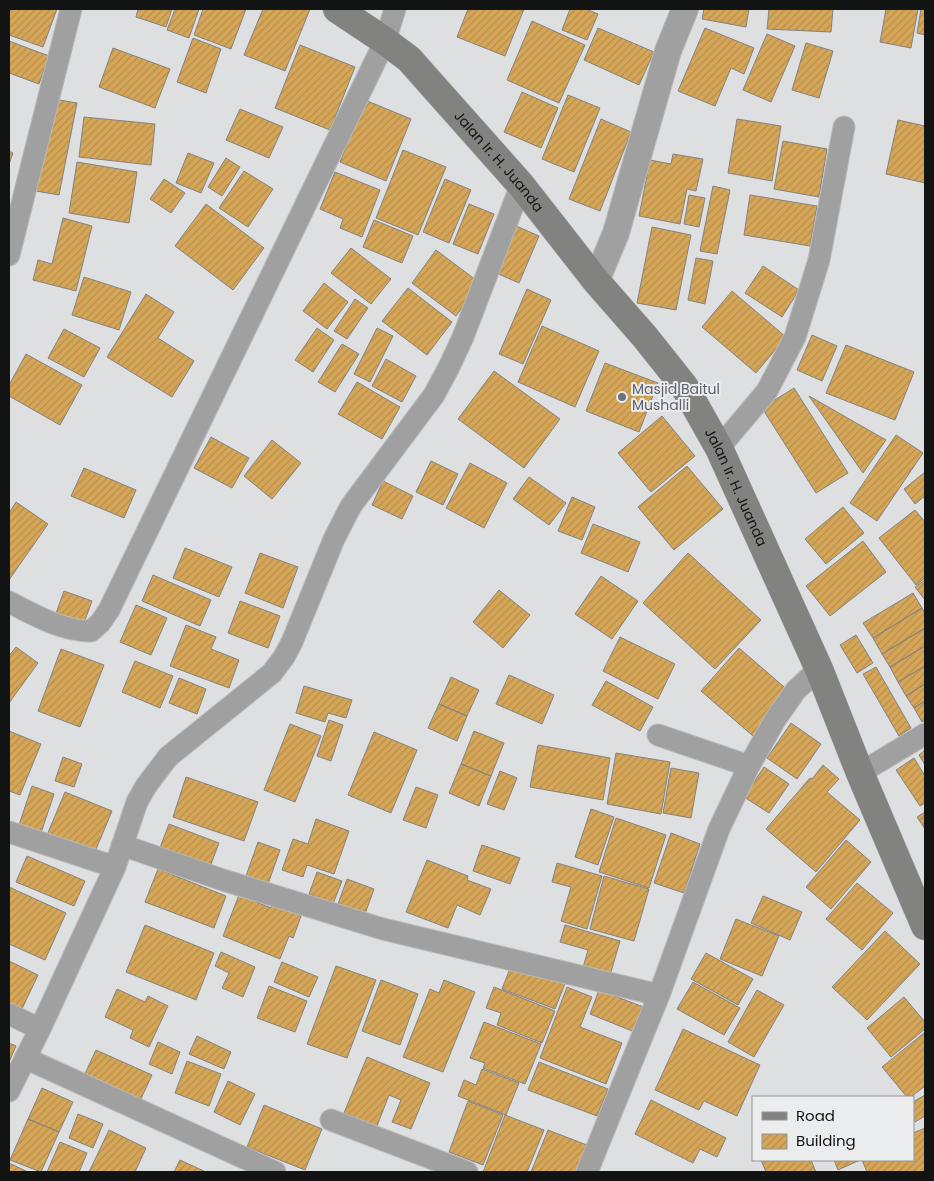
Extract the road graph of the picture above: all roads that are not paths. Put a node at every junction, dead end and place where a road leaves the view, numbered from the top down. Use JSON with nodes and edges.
{"nodes":[{"id":1,"x":71,"y":9,"type":"edge"},
{"id":2,"x":337,"y":9,"type":"edge"},
{"id":3,"x":395,"y":9,"type":"edge"},
{"id":4,"x":685,"y":9,"type":"edge"},
{"id":5,"x":385,"y":41,"type":"junction"},
{"id":6,"x":844,"y":127,"type":"dead end"},
{"id":7,"x":521,"y":185,"type":"junction"},
{"id":8,"x":9,"y":255,"type":"edge"},
{"id":9,"x":596,"y":282,"type":"junction"},
{"id":10,"x":719,"y":448,"type":"junction"},
{"id":11,"x":9,"y":602,"type":"edge"},
{"id":12,"x":819,"y":669,"type":"junction"},
{"id":13,"x":925,"y":734,"type":"edge"},
{"id":14,"x":658,"y":735,"type":"dead end"},
{"id":15,"x":749,"y":766,"type":"junction"},
{"id":16,"x":860,"y":773,"type":"junction"},
{"id":17,"x":9,"y":832,"type":"edge"},
{"id":18,"x":122,"y":845,"type":"junction"},
{"id":19,"x":115,"y":867,"type":"junction"},
{"id":20,"x":925,"y":926,"type":"edge"},
{"id":21,"x":659,"y":996,"type":"junction"},
{"id":22,"x":9,"y":1014,"type":"edge"},
{"id":23,"x":40,"y":1029,"type":"junction"},
{"id":24,"x":26,"y":1058,"type":"junction"},
{"id":25,"x":9,"y":1091,"type":"edge"},
{"id":26,"x":331,"y":1120,"type":"dead end"},
{"id":27,"x":275,"y":1172,"type":"edge"},
{"id":28,"x":467,"y":1172,"type":"edge"},
{"id":29,"x":587,"y":1172,"type":"edge"}],
"edges":[{"from":1,"to":8,"type":"street"},
{"from":2,"to":5,"type":"main road","name":"Jalan Ir. H. Juanda"},
{"from":3,"to":5,"type":"street"},
{"from":4,"to":9,"type":"street"},
{"from":5,"to":7,"type":"main road","name":"Jalan Ir. H. Juanda"},
{"from":5,"to":11,"type":"street"},
{"from":6,"to":10,"type":"street"},
{"from":7,"to":9,"type":"main road","name":"Jalan Ir. H. Juanda"},
{"from":7,"to":18,"type":"street"},
{"from":9,"to":10,"type":"main road","name":"Jalan Ir. H. Juanda"},
{"from":10,"to":12,"type":"main road","name":"Jalan Ir. H. Juanda"},
{"from":12,"to":15,"type":"street"},
{"from":12,"to":16,"type":"main road","name":"Jalan Ir. H. Juanda"},
{"from":13,"to":16,"type":"street"},
{"from":14,"to":15,"type":"street"},
{"from":15,"to":21,"type":"street"},
{"from":16,"to":20,"type":"main road","name":"Jalan Ir. H. Juanda"},
{"from":17,"to":19,"type":"street"},
{"from":18,"to":19,"type":"street"},
{"from":18,"to":21,"type":"street"},
{"from":19,"to":23,"type":"street"},
{"from":21,"to":29,"type":"street"},
{"from":22,"to":23,"type":"street"},
{"from":23,"to":24,"type":"street"},
{"from":24,"to":25,"type":"street"},
{"from":24,"to":27,"type":"street"},
{"from":26,"to":28,"type":"street"}]}
